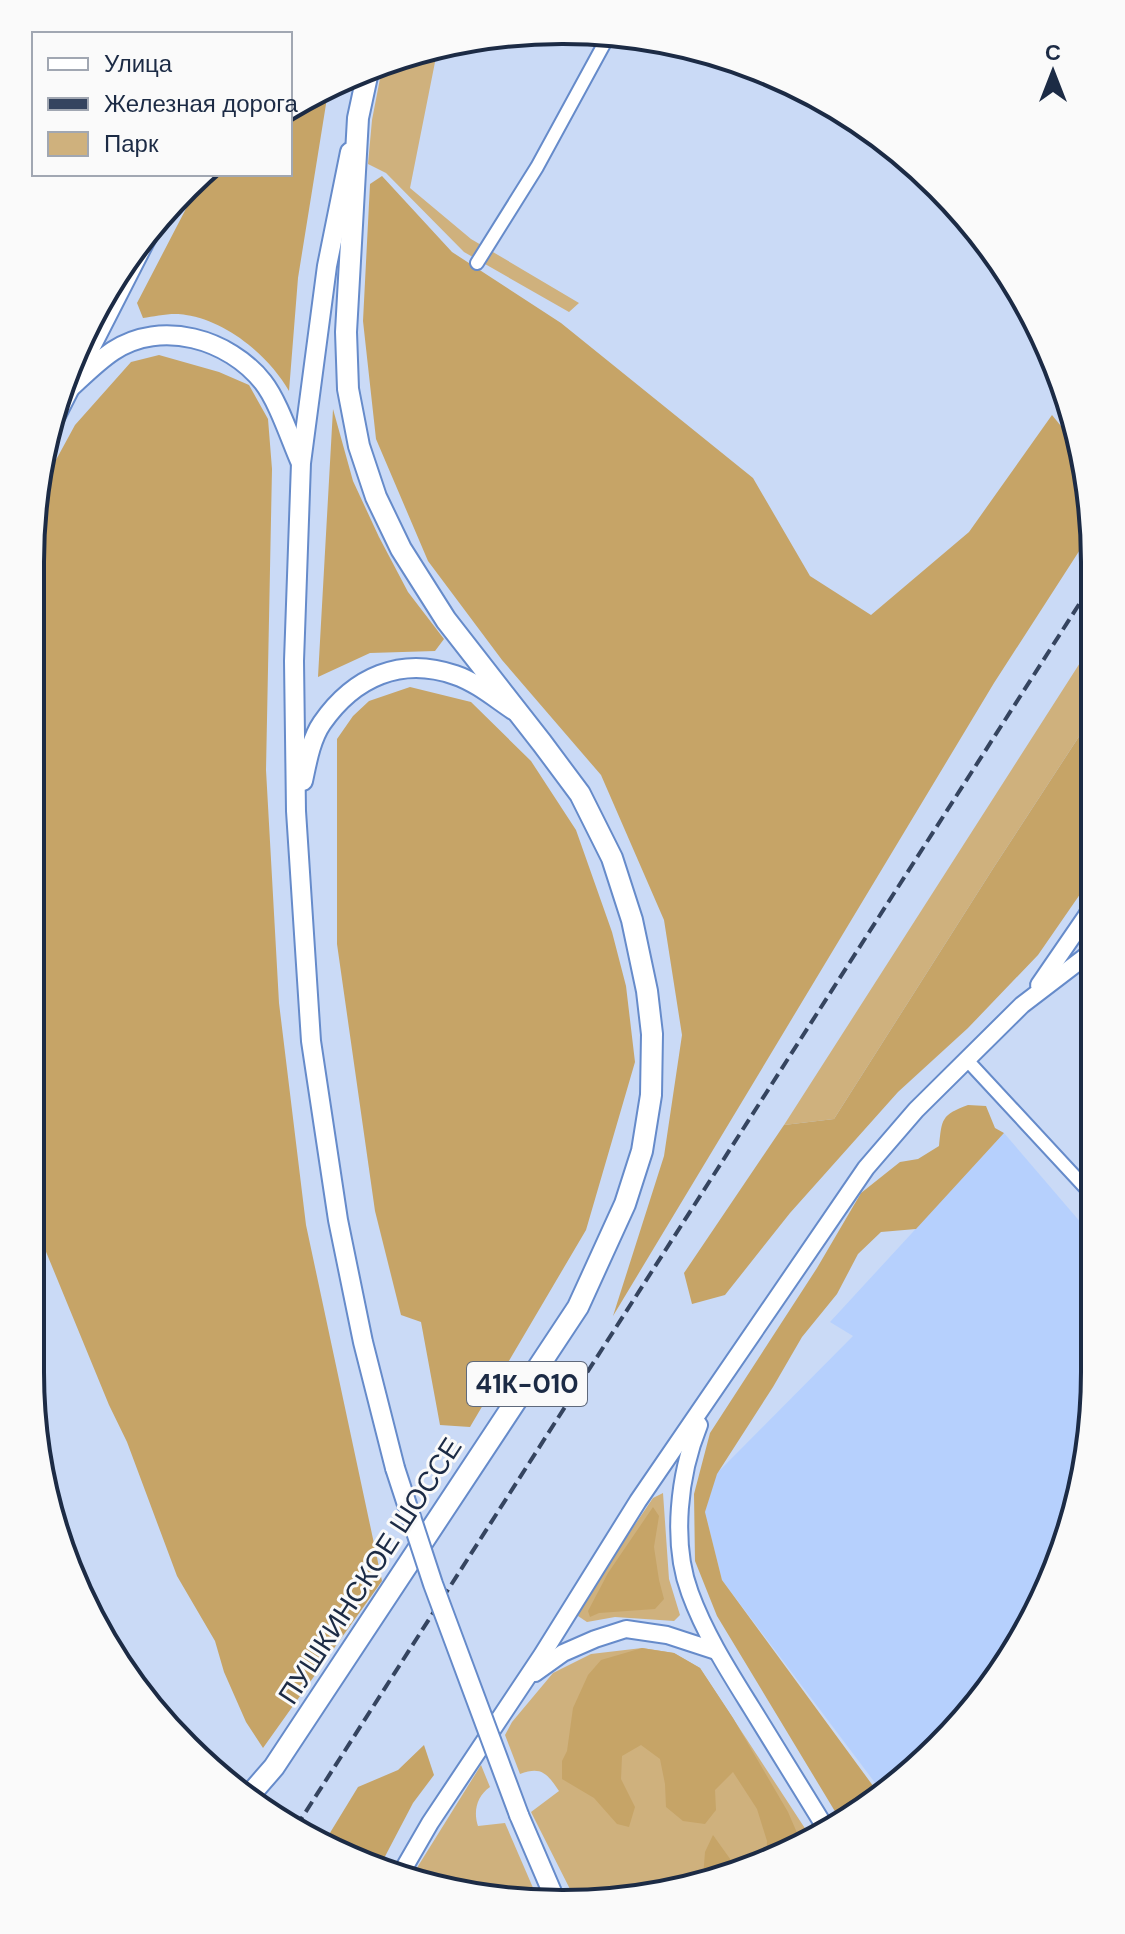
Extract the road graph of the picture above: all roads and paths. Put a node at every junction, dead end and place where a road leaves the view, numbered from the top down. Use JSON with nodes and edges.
{"nodes":[{"id":1,"x":603,"y":46,"type":"edge"},
{"id":2,"x":366,"y":82,"type":"edge"},
{"id":3,"x":358,"y":118,"type":"junction"},
{"id":4,"x":477,"y":263,"type":"dead end"},
{"id":5,"x":77,"y":381,"type":"edge"},
{"id":6,"x":301,"y":463,"type":"junction"},
{"id":7,"x":517,"y":713,"type":"junction"},
{"id":8,"x":296,"y":811,"type":"junction"},
{"id":9,"x":1081,"y":924,"type":"edge"},
{"id":10,"x":1081,"y":959,"type":"edge"},
{"id":11,"x":1031,"y":996,"type":"junction"},
{"id":12,"x":967,"y":1060,"type":"junction"},
{"id":13,"x":1081,"y":1183,"type":"edge"},
{"id":14,"x":712,"y":1394,"type":"junction"},
{"id":15,"x":716,"y":1651,"type":"junction"},
{"id":16,"x":525,"y":1680,"type":"junction"},
{"id":17,"x":255,"y":1789,"type":"edge"},
{"id":18,"x":821,"y":1821,"type":"edge"},
{"id":19,"x":406,"y":1865,"type":"edge"},
{"id":20,"x":551,"y":1890,"type":"edge"}],
"edges":[{"from":1,"to":4,"type":"street"},
{"from":2,"to":3,"type":"main road","name":"ПУШКИНСКОЕ ШОССЕ"},
{"from":3,"to":6,"type":"main road"},
{"from":3,"to":7,"type":"main road","name":"ПУШКИНСКОЕ ШОССЕ"},
{"from":5,"to":6,"type":"main road"},
{"from":6,"to":8,"type":"main road"},
{"from":7,"to":8,"type":"main road"},
{"from":7,"to":17,"type":"main road","name":"ПУШКИНСКОЕ ШОССЕ","number":"41К-010"},
{"from":8,"to":20,"type":"main road","bridge":true},
{"from":9,"to":11,"type":"street"},
{"from":10,"to":11,"type":"street"},
{"from":11,"to":12,"type":"street"},
{"from":12,"to":13,"type":"street"},
{"from":12,"to":14,"type":"street"},
{"from":14,"to":15,"type":"street"},
{"from":14,"to":16,"type":"street"},
{"from":15,"to":16,"type":"street"},
{"from":15,"to":18,"type":"street"},
{"from":16,"to":19,"type":"street"}]}
